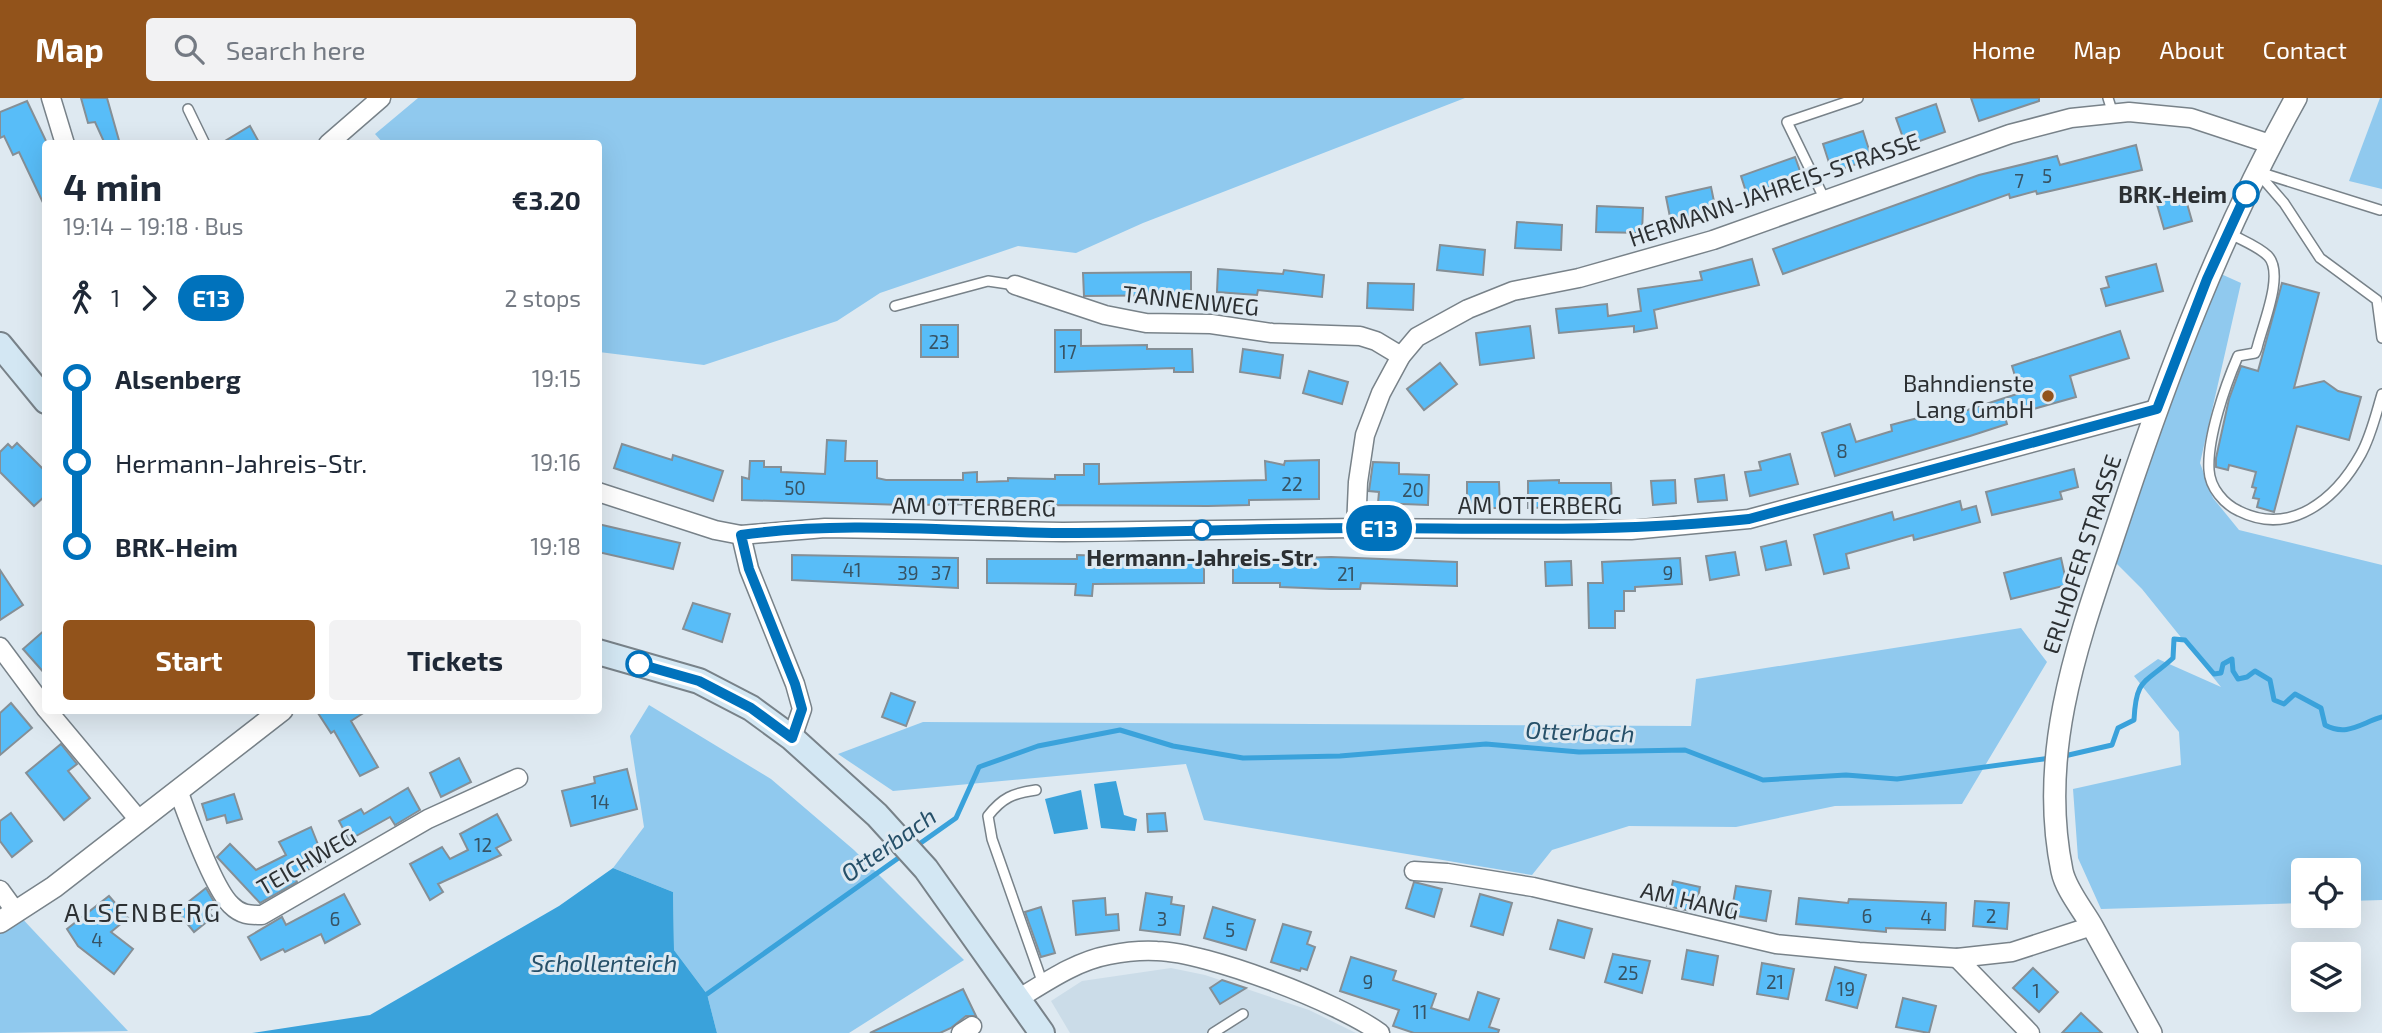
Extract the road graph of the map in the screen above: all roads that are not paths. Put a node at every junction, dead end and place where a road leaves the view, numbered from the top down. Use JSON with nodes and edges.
{"nodes":[{"id":1,"x":51,"y":98,"type":"edge"},
{"id":2,"x":381,"y":98,"type":"edge"},
{"id":3,"x":1858,"y":98,"type":"edge"},
{"id":4,"x":2296,"y":98,"type":"edge"},
{"id":5,"x":2111,"y":106,"type":"edge"},
{"id":6,"x":188,"y":109,"type":"dead end"},
{"id":7,"x":64,"y":140,"type":"edge"},
{"id":8,"x":203,"y":140,"type":"edge"},
{"id":9,"x":333,"y":140,"type":"edge"},
{"id":10,"x":2270,"y":144,"type":"junction"},
{"id":11,"x":2257,"y":172,"type":"junction"},
{"id":12,"x":1825,"y":200,"type":"junction"},
{"id":13,"x":2380,"y":210,"type":"dead end"},
{"id":14,"x":2228,"y":233,"type":"junction"},
{"id":15,"x":1015,"y":285,"type":"joint"},
{"id":16,"x":895,"y":306,"type":"dead end"},
{"id":17,"x":2382,"y":338,"type":"edge"},
{"id":18,"x":0,"y":345,"type":"edge"},
{"id":19,"x":1401,"y":356,"type":"junction"},
{"id":20,"x":2382,"y":394,"type":"edge"},
{"id":21,"x":42,"y":396,"type":"edge"},
{"id":22,"x":2157,"y":409,"type":"junction"},
{"id":23,"x":602,"y":493,"type":"edge"},
{"id":24,"x":1356,"y":528,"type":"junction"},
{"id":25,"x":741,"y":535,"type":"junction"},
{"id":26,"x":0,"y":647,"type":"edge"},
{"id":27,"x":602,"y":653,"type":"edge"},
{"id":28,"x":42,"y":705,"type":"edge"},
{"id":29,"x":49,"y":714,"type":"edge"},
{"id":30,"x":277,"y":714,"type":"edge"},
{"id":31,"x":792,"y":738,"type":"junction"},
{"id":32,"x":518,"y":778,"type":"dead end"},
{"id":33,"x":178,"y":790,"type":"junction"},
{"id":34,"x":1036,"y":790,"type":"dead end"},
{"id":35,"x":139,"y":820,"type":"junction"},
{"id":36,"x":1413,"y":871,"type":"dead end"},
{"id":37,"x":0,"y":890,"type":"edge"},
{"id":38,"x":8,"y":917,"type":"edge"},
{"id":39,"x":2092,"y":926,"type":"junction"},
{"id":40,"x":1957,"y":958,"type":"junction"},
{"id":41,"x":1043,"y":984,"type":"junction"},
{"id":42,"x":1018,"y":999,"type":"junction"},
{"id":43,"x":1243,"y":1014,"type":"dead end"},
{"id":44,"x":1042,"y":1033,"type":"edge"},
{"id":45,"x":1213,"y":1033,"type":"edge"},
{"id":46,"x":1380,"y":1033,"type":"edge"},
{"id":47,"x":2030,"y":1033,"type":"edge"},
{"id":48,"x":2151,"y":1033,"type":"edge"}],
"edges":[{"from":1,"to":7,"type":"street"},
{"from":2,"to":9,"type":"street"},
{"from":3,"to":12,"type":"lane"},
{"from":4,"to":10,"type":"street","name":"ERLHOFER STRASSE"},
{"from":5,"to":10,"type":"street","name":"HERMANN-JAHREIS-STRASSE"},
{"from":5,"to":12,"type":"street","name":"HERMANN-JAHREIS-STRASSE"},
{"from":6,"to":8,"type":"lane"},
{"from":10,"to":11,"type":"street","name":"ERLHOFER STRASSE"},
{"from":11,"to":13,"type":"lane"},
{"from":11,"to":14,"type":"street","name":"ERLHOFER STRASSE"},
{"from":11,"to":17,"type":"lane"},
{"from":12,"to":19,"type":"street","name":"HERMANN-JAHREIS-STRASSE"},
{"from":14,"to":20,"type":"lane"},
{"from":14,"to":22,"type":"street","name":"ERLHOFER STRASSE"},
{"from":15,"to":16,"type":"lane","name":"TANNENWEG"},
{"from":15,"to":19,"type":"street","name":"TANNENWEG"},
{"from":18,"to":21,"type":"main road"},
{"from":19,"to":24,"type":"street","name":"HERMANN-JAHREIS-STRASSE"},
{"from":22,"to":24,"type":"street","name":"AM OTTERBERG"},
{"from":22,"to":39,"type":"street","name":"ERLHOFER STRASSE"},
{"from":23,"to":25,"type":"street","name":"AM OTTERBERG"},
{"from":24,"to":25,"type":"street","name":"AM OTTERBERG"},
{"from":25,"to":31,"type":"street"},
{"from":26,"to":28,"type":"street"},
{"from":27,"to":31,"type":"main road"},
{"from":29,"to":35,"type":"street"},
{"from":30,"to":33,"type":"street"},
{"from":31,"to":42,"type":"main road"},
{"from":32,"to":33,"type":"street","name":"TEICHWEG"},
{"from":33,"to":35,"type":"street"},
{"from":34,"to":41,"type":"lane"},
{"from":35,"to":38,"type":"street"},
{"from":36,"to":40,"type":"street","name":"AM HANG"},
{"from":37,"to":38,"type":"street"},
{"from":39,"to":40,"type":"street","name":"AM HANG"},
{"from":39,"to":48,"type":"street","name":"ERLHOFER STRASSE"},
{"from":40,"to":47,"type":"street"},
{"from":41,"to":42,"type":"street"},
{"from":41,"to":46,"type":"street"},
{"from":42,"to":44,"type":"main road"},
{"from":43,"to":45,"type":"lane"}]}
